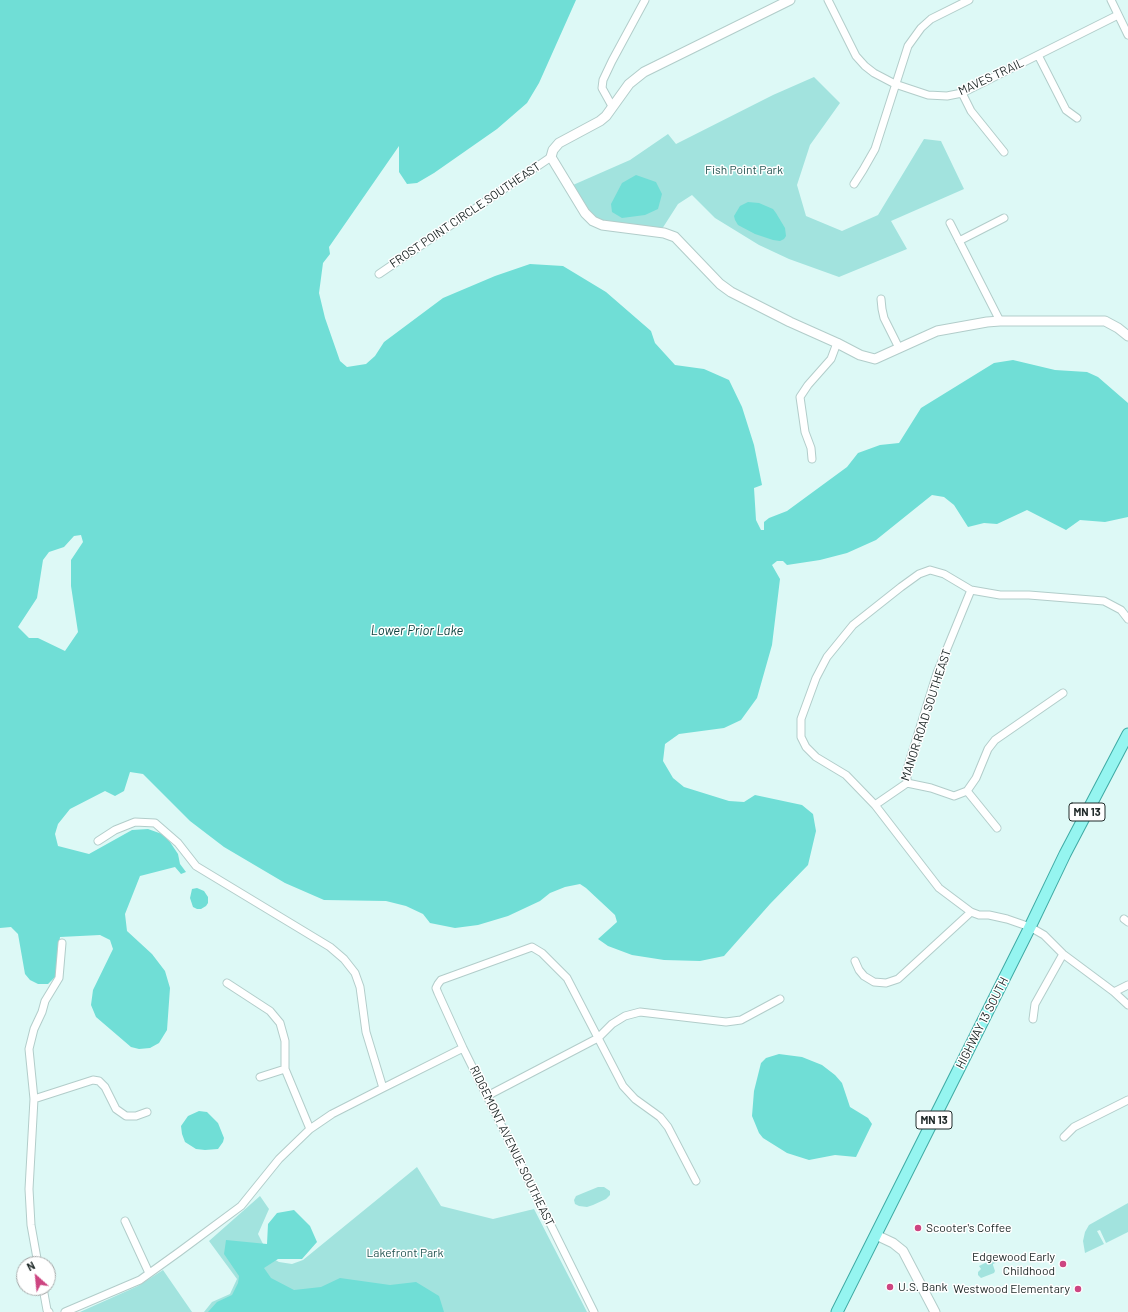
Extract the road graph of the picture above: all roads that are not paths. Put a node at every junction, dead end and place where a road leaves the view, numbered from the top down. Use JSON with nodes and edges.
{"nodes":[{"id":1,"x":645,"y":0,"type":"edge"},
{"id":2,"x":790,"y":0,"type":"edge"},
{"id":3,"x":828,"y":0,"type":"edge"},
{"id":4,"x":969,"y":0,"type":"edge"},
{"id":5,"x":1110,"y":0,"type":"edge"},
{"id":6,"x":1118,"y":15,"type":"junction"},
{"id":7,"x":1128,"y":35,"type":"edge"},
{"id":8,"x":1038,"y":55,"type":"junction"},
{"id":9,"x":895,"y":84,"type":"junction"},
{"id":10,"x":962,"y":93,"type":"junction"},
{"id":11,"x":612,"y":106,"type":"junction"},
{"id":12,"x":1077,"y":118,"type":"dead end"},
{"id":13,"x":1004,"y":152,"type":"dead end"},
{"id":14,"x":551,"y":157,"type":"junction"},
{"id":15,"x":854,"y":184,"type":"dead end"},
{"id":16,"x":1004,"y":218,"type":"dead end"},
{"id":17,"x":950,"y":223,"type":"dead end"},
{"id":18,"x":959,"y":241,"type":"junction"},
{"id":19,"x":379,"y":274,"type":"dead end"},
{"id":20,"x":881,"y":299,"type":"dead end"},
{"id":21,"x":1000,"y":321,"type":"junction"},
{"id":22,"x":1128,"y":336,"type":"edge"},
{"id":23,"x":837,"y":342,"type":"junction"},
{"id":24,"x":899,"y":348,"type":"junction"},
{"id":25,"x":812,"y":459,"type":"dead end"},
{"id":26,"x":971,"y":590,"type":"junction"},
{"id":27,"x":1128,"y":619,"type":"edge"},
{"id":28,"x":1063,"y":693,"type":"dead end"},
{"id":29,"x":1128,"y":734,"type":"edge"},
{"id":30,"x":907,"y":783,"type":"junction"},
{"id":31,"x":967,"y":791,"type":"junction"},
{"id":32,"x":875,"y":805,"type":"junction"},
{"id":33,"x":997,"y":828,"type":"dead end"},
{"id":34,"x":98,"y":841,"type":"dead end"},
{"id":35,"x":971,"y":912,"type":"junction"},
{"id":36,"x":1030,"y":927,"type":"junction"},
{"id":37,"x":62,"y":943,"type":"dead end"},
{"id":38,"x":1063,"y":954,"type":"junction"},
{"id":39,"x":855,"y":961,"type":"dead end"},
{"id":40,"x":227,"y":983,"type":"dead end"},
{"id":41,"x":1128,"y":985,"type":"edge"},
{"id":42,"x":1114,"y":992,"type":"junction"},
{"id":43,"x":780,"y":999,"type":"dead end"},
{"id":44,"x":1128,"y":1005,"type":"edge"},
{"id":45,"x":1033,"y":1019,"type":"dead end"},
{"id":46,"x":598,"y":1038,"type":"junction"},
{"id":47,"x":463,"y":1048,"type":"junction"},
{"id":48,"x":285,"y":1069,"type":"junction"},
{"id":49,"x":260,"y":1077,"type":"dead end"},
{"id":50,"x":383,"y":1088,"type":"junction"},
{"id":51,"x":487,"y":1096,"type":"junction"},
{"id":52,"x":34,"y":1099,"type":"junction"},
{"id":53,"x":1128,"y":1100,"type":"edge"},
{"id":54,"x":147,"y":1112,"type":"dead end"},
{"id":55,"x":310,"y":1129,"type":"junction"},
{"id":56,"x":1064,"y":1137,"type":"dead end"},
{"id":57,"x":696,"y":1181,"type":"dead end"},
{"id":58,"x":125,"y":1221,"type":"dead end"},
{"id":59,"x":876,"y":1235,"type":"junction"},
{"id":60,"x":37,"y":1256,"type":"edge"},
{"id":61,"x":150,"y":1273,"type":"junction"},
{"id":62,"x":44,"y":1296,"type":"edge"},
{"id":63,"x":49,"y":1312,"type":"edge"},
{"id":64,"x":65,"y":1312,"type":"edge"},
{"id":65,"x":594,"y":1312,"type":"edge"},
{"id":66,"x":837,"y":1312,"type":"edge"},
{"id":67,"x":935,"y":1312,"type":"edge"}],
"edges":[{"from":1,"to":11,"type":"street"},
{"from":2,"to":11,"type":"street"},
{"from":3,"to":9,"type":"street","name":"MAVES TRAIL"},
{"from":4,"to":9,"type":"street"},
{"from":5,"to":6,"type":"street"},
{"from":6,"to":7,"type":"street"},
{"from":6,"to":8,"type":"street","name":"MAVES TRAIL"},
{"from":8,"to":10,"type":"street","name":"MAVES TRAIL"},
{"from":8,"to":12,"type":"street"},
{"from":9,"to":10,"type":"street","name":"MAVES TRAIL"},
{"from":9,"to":15,"type":"street"},
{"from":10,"to":13,"type":"street"},
{"from":11,"to":14,"type":"street"},
{"from":14,"to":19,"type":"street","name":"FROST POINT CIRCLE SOUTHEAST"},
{"from":14,"to":23,"type":"street"},
{"from":16,"to":18,"type":"street"},
{"from":17,"to":18,"type":"street"},
{"from":18,"to":21,"type":"street"},
{"from":20,"to":24,"type":"street"},
{"from":21,"to":22,"type":"street"},
{"from":21,"to":24,"type":"street"},
{"from":23,"to":24,"type":"street"},
{"from":23,"to":25,"type":"street"},
{"from":26,"to":27,"type":"street"},
{"from":26,"to":30,"type":"street","name":"MANOR ROAD SOUTHEAST"},
{"from":26,"to":32,"type":"street"},
{"from":28,"to":31,"type":"street"},
{"from":29,"to":36,"type":"main road","name":"HIGHWAY 13 SOUTH","number":"MN 13"},
{"from":30,"to":31,"type":"street"},
{"from":30,"to":32,"type":"street","name":"MANOR ROAD SOUTHEAST"},
{"from":31,"to":33,"type":"street"},
{"from":32,"to":35,"type":"street"},
{"from":34,"to":50,"type":"street"},
{"from":35,"to":36,"type":"street"},
{"from":35,"to":39,"type":"street"},
{"from":36,"to":38,"type":"street"},
{"from":36,"to":59,"type":"main road","name":"HIGHWAY 13 SOUTH","number":"MN 13"},
{"from":37,"to":52,"type":"street"},
{"from":38,"to":42,"type":"street"},
{"from":38,"to":45,"type":"street"},
{"from":40,"to":48,"type":"street"},
{"from":41,"to":42,"type":"street"},
{"from":42,"to":44,"type":"street"},
{"from":43,"to":46,"type":"street"},
{"from":46,"to":47,"type":"street","name":"RIDGEMONT AVENUE SOUTHEAST"},
{"from":46,"to":51,"type":"street"},
{"from":46,"to":57,"type":"street"},
{"from":47,"to":50,"type":"street"},
{"from":47,"to":51,"type":"street","name":"RIDGEMONT AVENUE SOUTHEAST"},
{"from":48,"to":49,"type":"street"},
{"from":48,"to":55,"type":"street"},
{"from":50,"to":55,"type":"street"},
{"from":51,"to":65,"type":"street","name":"RIDGEMONT AVENUE SOUTHEAST"},
{"from":52,"to":54,"type":"street"},
{"from":52,"to":60,"type":"street"},
{"from":53,"to":56,"type":"street"},
{"from":55,"to":61,"type":"street"},
{"from":58,"to":61,"type":"street"},
{"from":59,"to":66,"type":"main road","name":"HIGHWAY 13 SOUTH","number":"MN 13"},
{"from":59,"to":67,"type":"street"},
{"from":61,"to":64,"type":"street"},
{"from":62,"to":63,"type":"street"}]}
